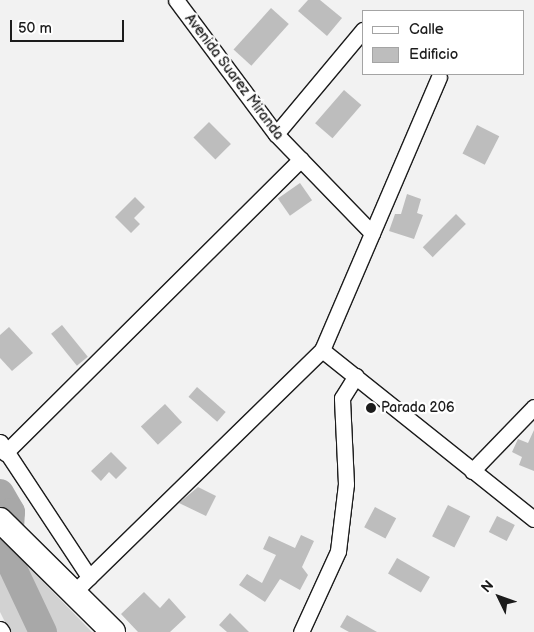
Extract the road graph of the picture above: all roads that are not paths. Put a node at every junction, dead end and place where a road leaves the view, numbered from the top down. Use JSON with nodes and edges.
{"nodes":[{"id":1,"x":176,"y":0,"type":"edge"},
{"id":2,"x":362,"y":31,"type":"edge"},
{"id":3,"x":439,"y":77,"type":"dead end"},
{"id":4,"x":276,"y":134,"type":"junction"},
{"id":5,"x":301,"y":159,"type":"junction"},
{"id":6,"x":372,"y":233,"type":"junction"},
{"id":7,"x":322,"y":350,"type":"junction"},
{"id":8,"x":356,"y":376,"type":"junction"},
{"id":9,"x":534,"y":406,"type":"edge"},
{"id":10,"x":3,"y":448,"type":"edge"},
{"id":11,"x":472,"y":471,"type":"junction"},
{"id":12,"x":0,"y":520,"type":"edge"},
{"id":13,"x":534,"y":520,"type":"edge"},
{"id":14,"x":81,"y":585,"type":"junction"},
{"id":15,"x":113,"y":632,"type":"edge"},
{"id":16,"x":301,"y":632,"type":"edge"}],
"edges":[{"from":1,"to":4,"type":"street","name":"Avenida Suarez Miranda"},
{"from":2,"to":4,"type":"street"},
{"from":3,"to":6,"type":"street"},
{"from":4,"to":5,"type":"street","name":"Avenida Suarez Miranda"},
{"from":5,"to":6,"type":"street","name":"Avenida Suarez Miranda"},
{"from":5,"to":10,"type":"street"},
{"from":6,"to":7,"type":"street"},
{"from":7,"to":8,"type":"street"},
{"from":7,"to":14,"type":"street"},
{"from":8,"to":11,"type":"street"},
{"from":8,"to":16,"type":"street"},
{"from":9,"to":11,"type":"street"},
{"from":10,"to":14,"type":"street"},
{"from":11,"to":13,"type":"street"},
{"from":12,"to":14,"type":"main road"},
{"from":14,"to":15,"type":"main road"}]}
